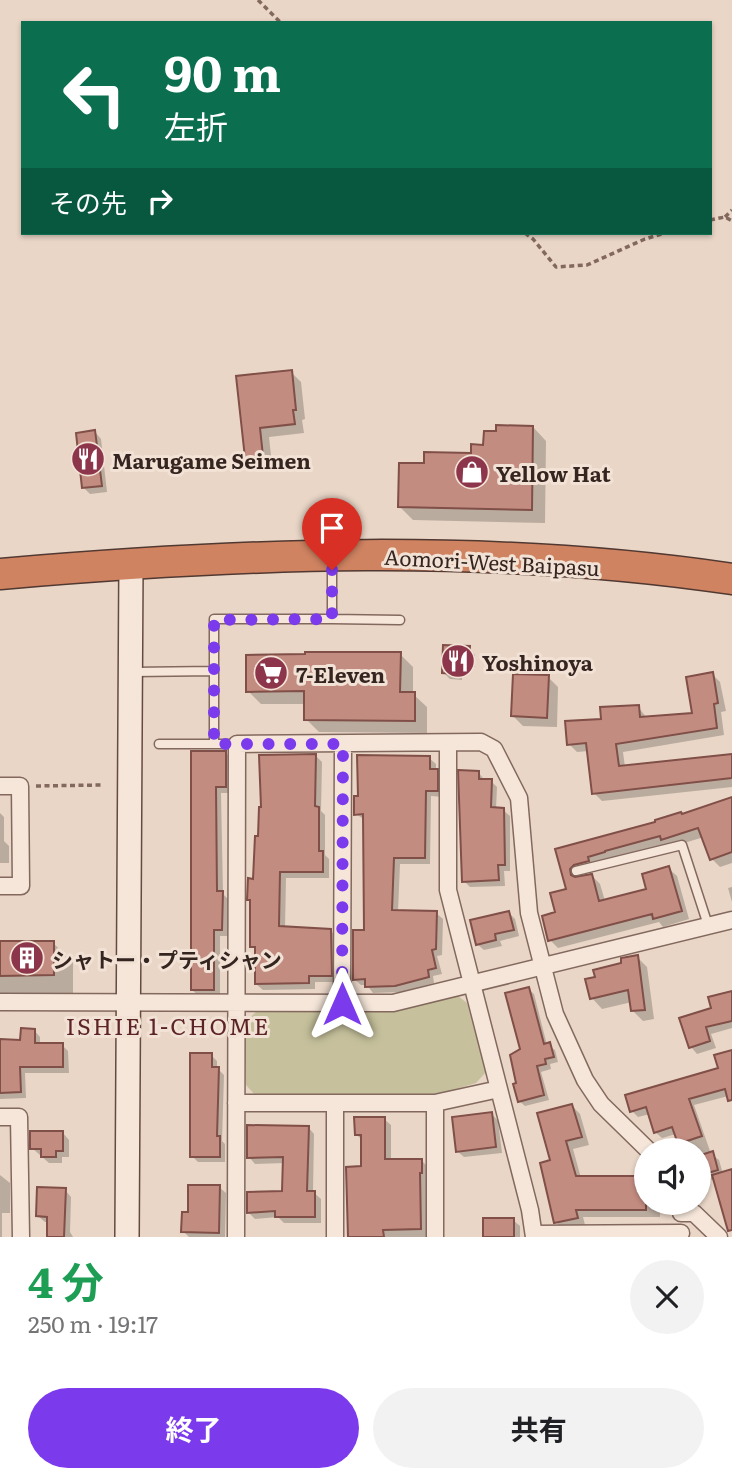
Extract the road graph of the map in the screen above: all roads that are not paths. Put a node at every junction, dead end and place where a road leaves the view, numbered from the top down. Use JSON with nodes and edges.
{"nodes":[{"id":1,"x":332,"y":555,"type":"junction"},
{"id":2,"x":131,"y":563,"type":"junction"},
{"id":3,"x":0,"y":574,"type":"edge"},
{"id":4,"x":732,"y":579,"type":"edge"},
{"id":5,"x":332,"y":619,"type":"junction"},
{"id":6,"x":400,"y":620,"type":"dead end"},
{"id":7,"x":214,"y":671,"type":"junction"},
{"id":8,"x":130,"y":672,"type":"junction"},
{"id":9,"x":448,"y":743,"type":"junction"},
{"id":10,"x":159,"y":744,"type":"dead end"},
{"id":11,"x":214,"y":744,"type":"junction"},
{"id":12,"x":237,"y":744,"type":"junction"},
{"id":13,"x":343,"y":744,"type":"junction"},
{"id":14,"x":0,"y":786,"type":"edge"},
{"id":15,"x":576,"y":870,"type":"dead end"},
{"id":16,"x":0,"y":886,"type":"edge"},
{"id":17,"x":732,"y":920,"type":"edge"},
{"id":18,"x":708,"y":925,"type":"junction"},
{"id":19,"x":543,"y":965,"type":"junction"},
{"id":20,"x":472,"y":984,"type":"junction"},
{"id":21,"x":0,"y":1002,"type":"edge"},
{"id":22,"x":128,"y":1003,"type":"junction"},
{"id":23,"x":236,"y":1004,"type":"junction"},
{"id":24,"x":342,"y":1004,"type":"junction"},
{"id":25,"x":499,"y":1089,"type":"junction"},
{"id":26,"x":236,"y":1103,"type":"junction"},
{"id":27,"x":435,"y":1103,"type":"junction"},
{"id":28,"x":335,"y":1104,"type":"junction"},
{"id":29,"x":0,"y":1117,"type":"edge"},
{"id":30,"x":635,"y":1138,"type":"edge"},
{"id":31,"x":680,"y":1215,"type":"edge"},
{"id":32,"x":696,"y":1215,"type":"edge"},
{"id":33,"x":534,"y":1235,"type":"edge"},
{"id":34,"x":681,"y":1235,"type":"edge"},
{"id":35,"x":20,"y":1237,"type":"edge"},
{"id":36,"x":127,"y":1237,"type":"edge"},
{"id":37,"x":236,"y":1237,"type":"edge"},
{"id":38,"x":335,"y":1237,"type":"edge"},
{"id":39,"x":435,"y":1237,"type":"edge"},
{"id":40,"x":719,"y":1237,"type":"edge"}],
"edges":[{"from":1,"to":2,"type":"highway","name":"Aomori-West Baipasu"},
{"from":1,"to":4,"type":"highway","name":"Aomori-West Baipasu"},
{"from":1,"to":5,"type":"lane"},
{"from":2,"to":3,"type":"highway","name":"Aomori-West Baipasu"},
{"from":2,"to":8,"type":"street"},
{"from":5,"to":6,"type":"lane"},
{"from":5,"to":7,"type":"lane"},
{"from":7,"to":8,"type":"lane"},
{"from":7,"to":11,"type":"lane"},
{"from":8,"to":22,"type":"street"},
{"from":9,"to":13,"type":"street"},
{"from":9,"to":19,"type":"street"},
{"from":9,"to":20,"type":"street"},
{"from":10,"to":11,"type":"lane"},
{"from":11,"to":12,"type":"lane"},
{"from":12,"to":13,"type":"street"},
{"from":12,"to":23,"type":"street"},
{"from":13,"to":24,"type":"street"},
{"from":14,"to":16,"type":"street"},
{"from":15,"to":18,"type":"lane"},
{"from":17,"to":18,"type":"street"},
{"from":18,"to":19,"type":"street"},
{"from":19,"to":20,"type":"street"},
{"from":19,"to":30,"type":"street"},
{"from":20,"to":24,"type":"street"},
{"from":20,"to":25,"type":"street"},
{"from":21,"to":22,"type":"street"},
{"from":22,"to":23,"type":"street"},
{"from":22,"to":36,"type":"street"},
{"from":23,"to":24,"type":"street"},
{"from":23,"to":26,"type":"street"},
{"from":25,"to":27,"type":"street"},
{"from":25,"to":33,"type":"street"},
{"from":26,"to":28,"type":"street"},
{"from":26,"to":37,"type":"street"},
{"from":27,"to":28,"type":"street"},
{"from":27,"to":39,"type":"street"},
{"from":28,"to":38,"type":"street"},
{"from":29,"to":35,"type":"street"},
{"from":31,"to":34,"type":"street"},
{"from":32,"to":40,"type":"street"},
{"from":33,"to":34,"type":"street"}]}
